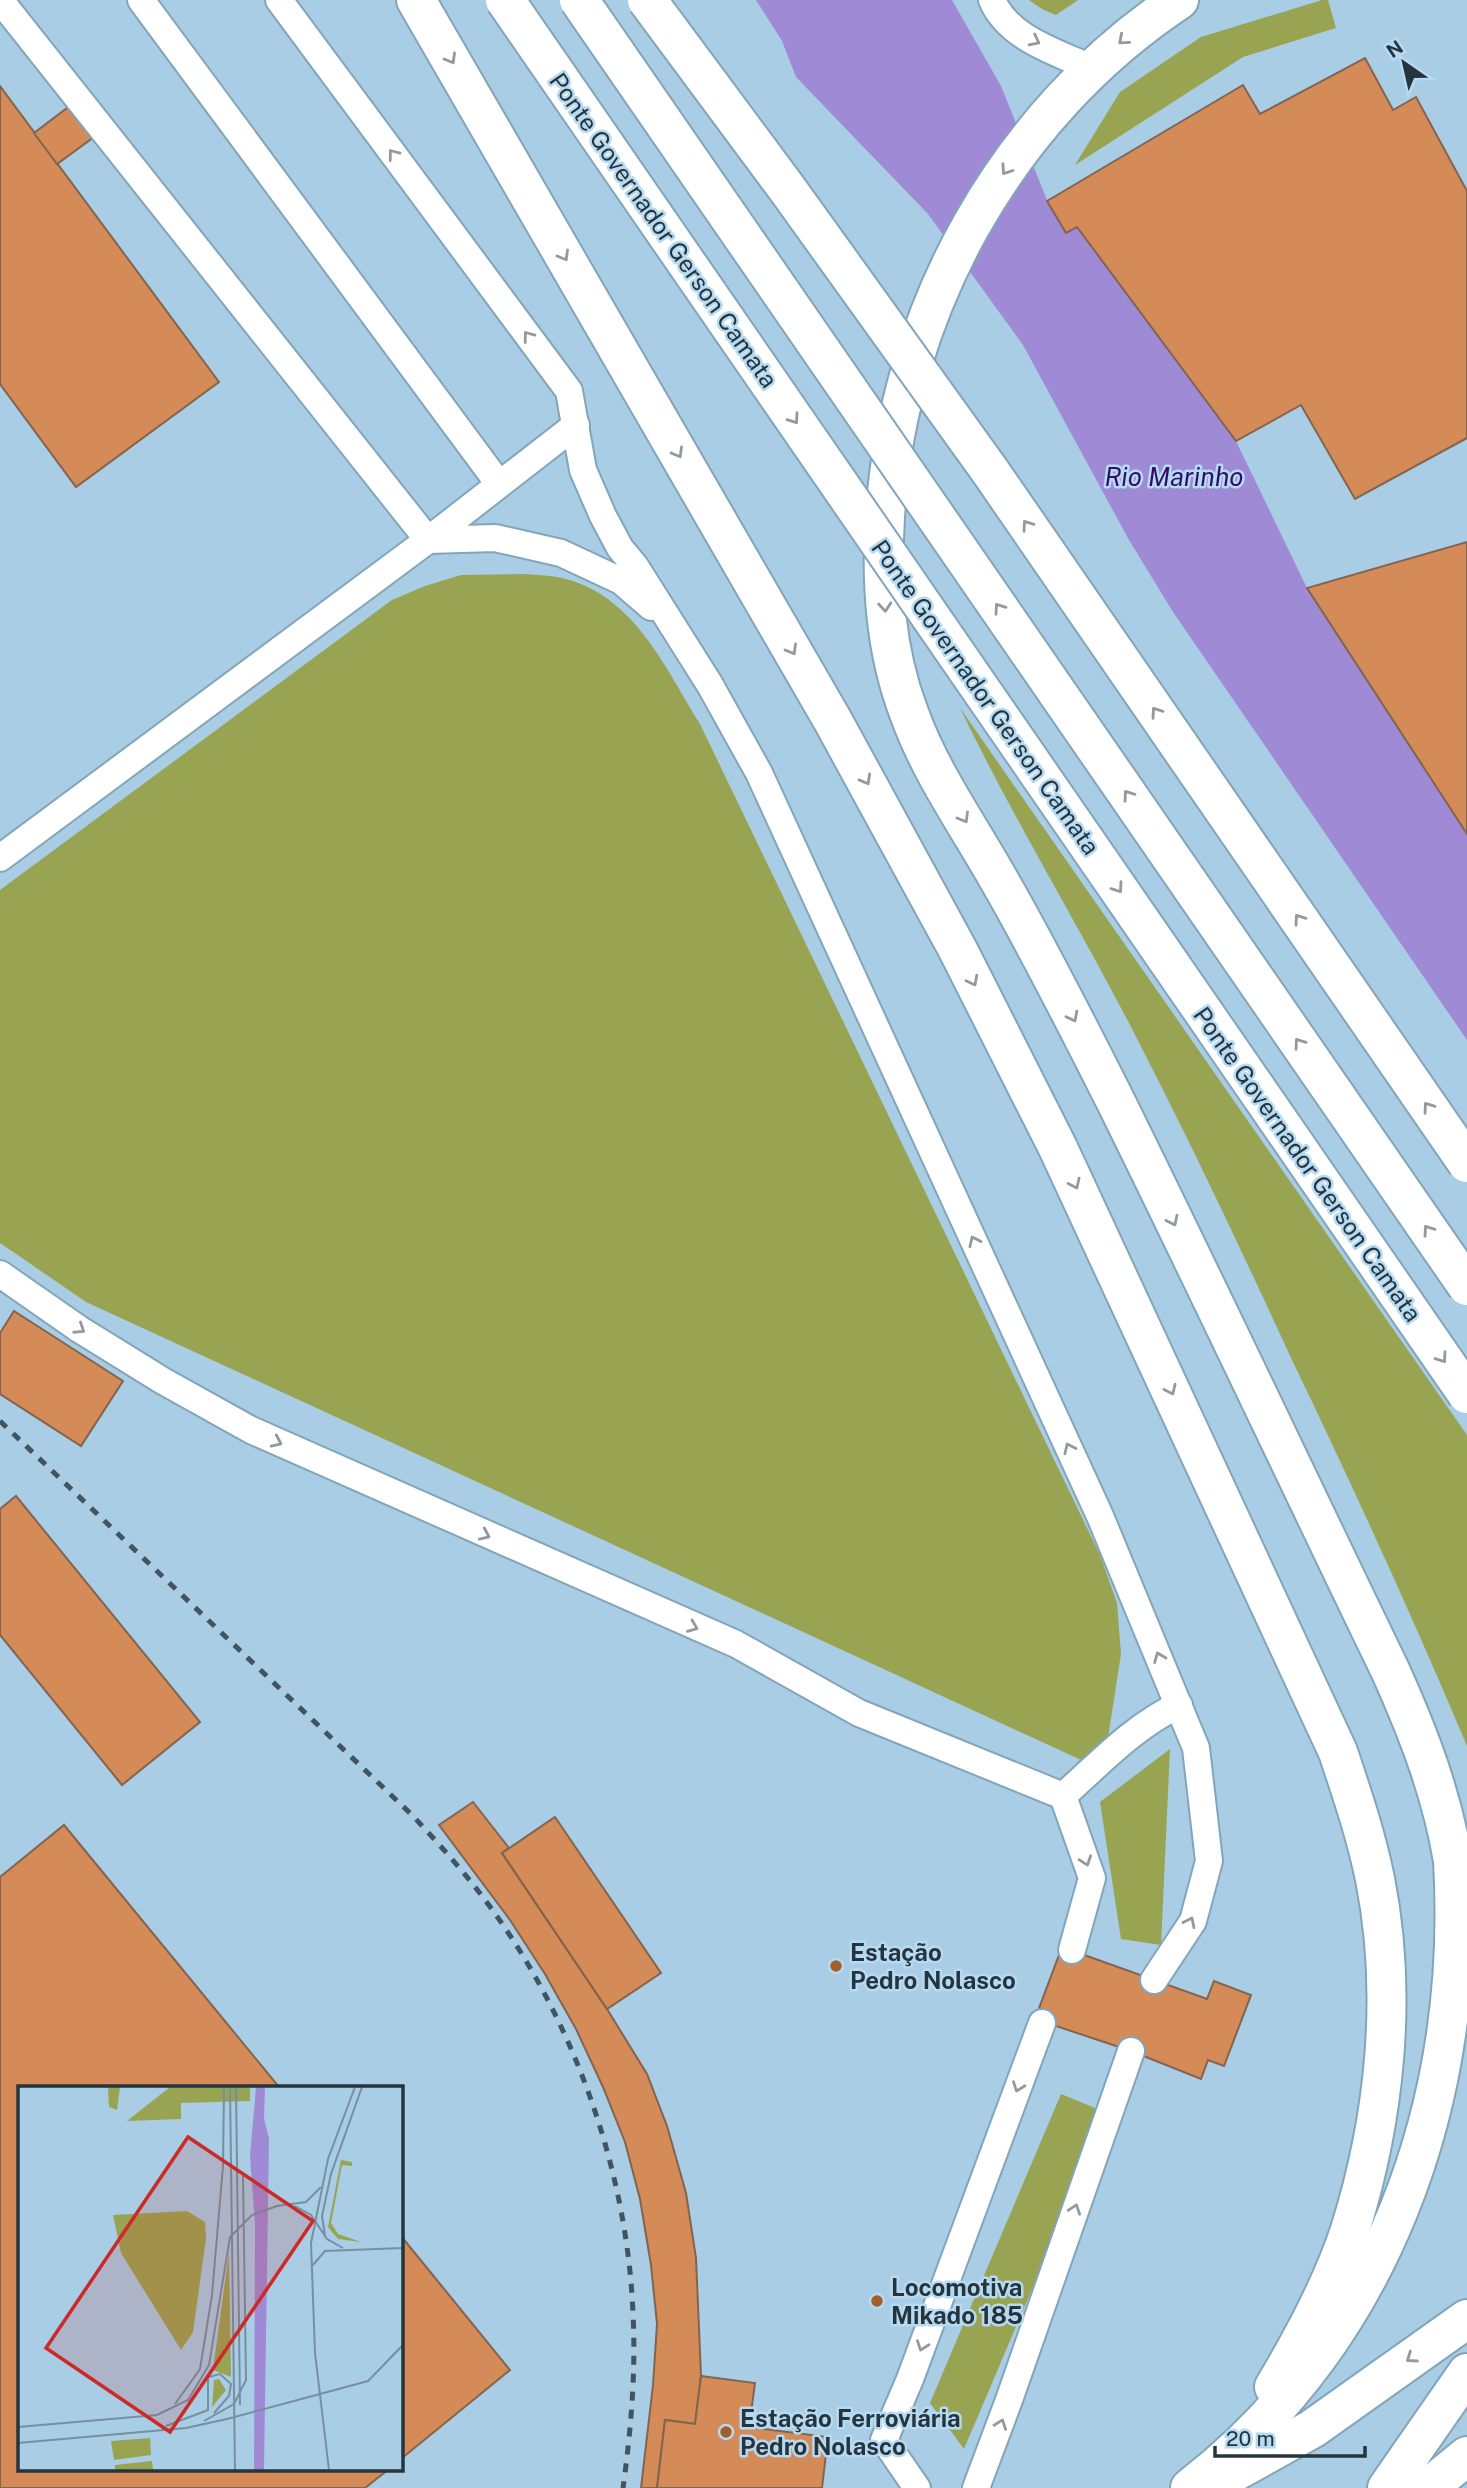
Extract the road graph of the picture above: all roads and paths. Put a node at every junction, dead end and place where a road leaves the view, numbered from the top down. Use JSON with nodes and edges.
{"nodes":[{"id":1,"x":0,"y":0,"type":"edge"},
{"id":2,"x":141,"y":0,"type":"edge"},
{"id":3,"x":279,"y":0,"type":"edge"},
{"id":4,"x":416,"y":0,"type":"edge"},
{"id":5,"x":505,"y":0,"type":"edge"},
{"id":6,"x":579,"y":0,"type":"edge"},
{"id":7,"x":648,"y":0,"type":"edge"},
{"id":8,"x":992,"y":0,"type":"edge"},
{"id":9,"x":1179,"y":0,"type":"edge"},
{"id":10,"x":1091,"y":68,"type":"junction"},
{"id":11,"x":576,"y":425,"type":"junction"},
{"id":12,"x":499,"y":484,"type":"junction"},
{"id":13,"x":428,"y":540,"type":"junction"},
{"id":14,"x":669,"y":622,"type":"junction"},
{"id":15,"x":0,"y":858,"type":"edge"},
{"id":16,"x":1467,"y":1163,"type":"edge"},
{"id":17,"x":0,"y":1251,"type":"edge"},
{"id":18,"x":0,"y":1274,"type":"edge"},
{"id":19,"x":1467,"y":1286,"type":"edge"},
{"id":20,"x":23,"y":1291,"type":"junction"},
{"id":21,"x":1467,"y":1394,"type":"edge"},
{"id":22,"x":1179,"y":1705,"type":"junction"},
{"id":23,"x":1063,"y":1796,"type":"junction"},
{"id":24,"x":1466,"y":1823,"type":"edge"},
{"id":25,"x":1453,"y":1861,"type":"junction"},
{"id":26,"x":1072,"y":1950,"type":"dead end"},
{"id":27,"x":1154,"y":1980,"type":"dead end"},
{"id":28,"x":1042,"y":2023,"type":"dead end"},
{"id":29,"x":1131,"y":2052,"type":"dead end"},
{"id":30,"x":1467,"y":2319,"type":"edge"},
{"id":31,"x":1467,"y":2373,"type":"edge"},
{"id":32,"x":1467,"y":2456,"type":"edge"},
{"id":33,"x":1201,"y":2483,"type":"edge"},
{"id":34,"x":918,"y":2488,"type":"edge"},
{"id":35,"x":976,"y":2488,"type":"edge"},
{"id":36,"x":1387,"y":2488,"type":"edge"},
{"id":37,"x":1428,"y":2488,"type":"edge"}],
"edges":[{"from":1,"to":13,"type":"lane"},
{"from":2,"to":12,"type":"lane"},
{"from":11,"to":3,"type":"lane","one_way":true},
{"from":4,"to":33,"type":"main road","one_way":true},
{"from":5,"to":21,"type":"main road","name":"Ponte Governador Gerson Camata","one_way":true,"bridge":true},
{"from":19,"to":6,"type":"main road","one_way":true,"bridge":true},
{"from":16,"to":7,"type":"main road","one_way":true,"bridge":true},
{"from":8,"to":10,"type":"lane","one_way":true},
{"from":9,"to":10,"type":"main road","one_way":true},
{"from":10,"to":25,"type":"main road","one_way":true},
{"from":11,"to":12,"type":"lane"},
{"from":11,"to":14,"type":"lane"},
{"from":12,"to":13,"type":"lane"},
{"from":13,"to":14,"type":"lane"},
{"from":13,"to":15,"type":"lane"},
{"from":22,"to":14,"type":"lane","one_way":true},
{"from":17,"to":20,"type":"lane"},
{"from":18,"to":20,"type":"lane"},
{"from":20,"to":23,"type":"lane","one_way":true},
{"from":22,"to":23,"type":"lane"},
{"from":27,"to":22,"type":"lane","one_way":true},
{"from":23,"to":26,"type":"lane","one_way":true},
{"from":24,"to":25,"type":"main road"},
{"from":25,"to":33,"type":"main road"},
{"from":28,"to":34,"type":"lane","one_way":true},
{"from":35,"to":29,"type":"lane","one_way":true},
{"from":30,"to":33,"type":"main road","one_way":true},
{"from":31,"to":36,"type":"main road"},
{"from":32,"to":37,"type":"main road"}]}
